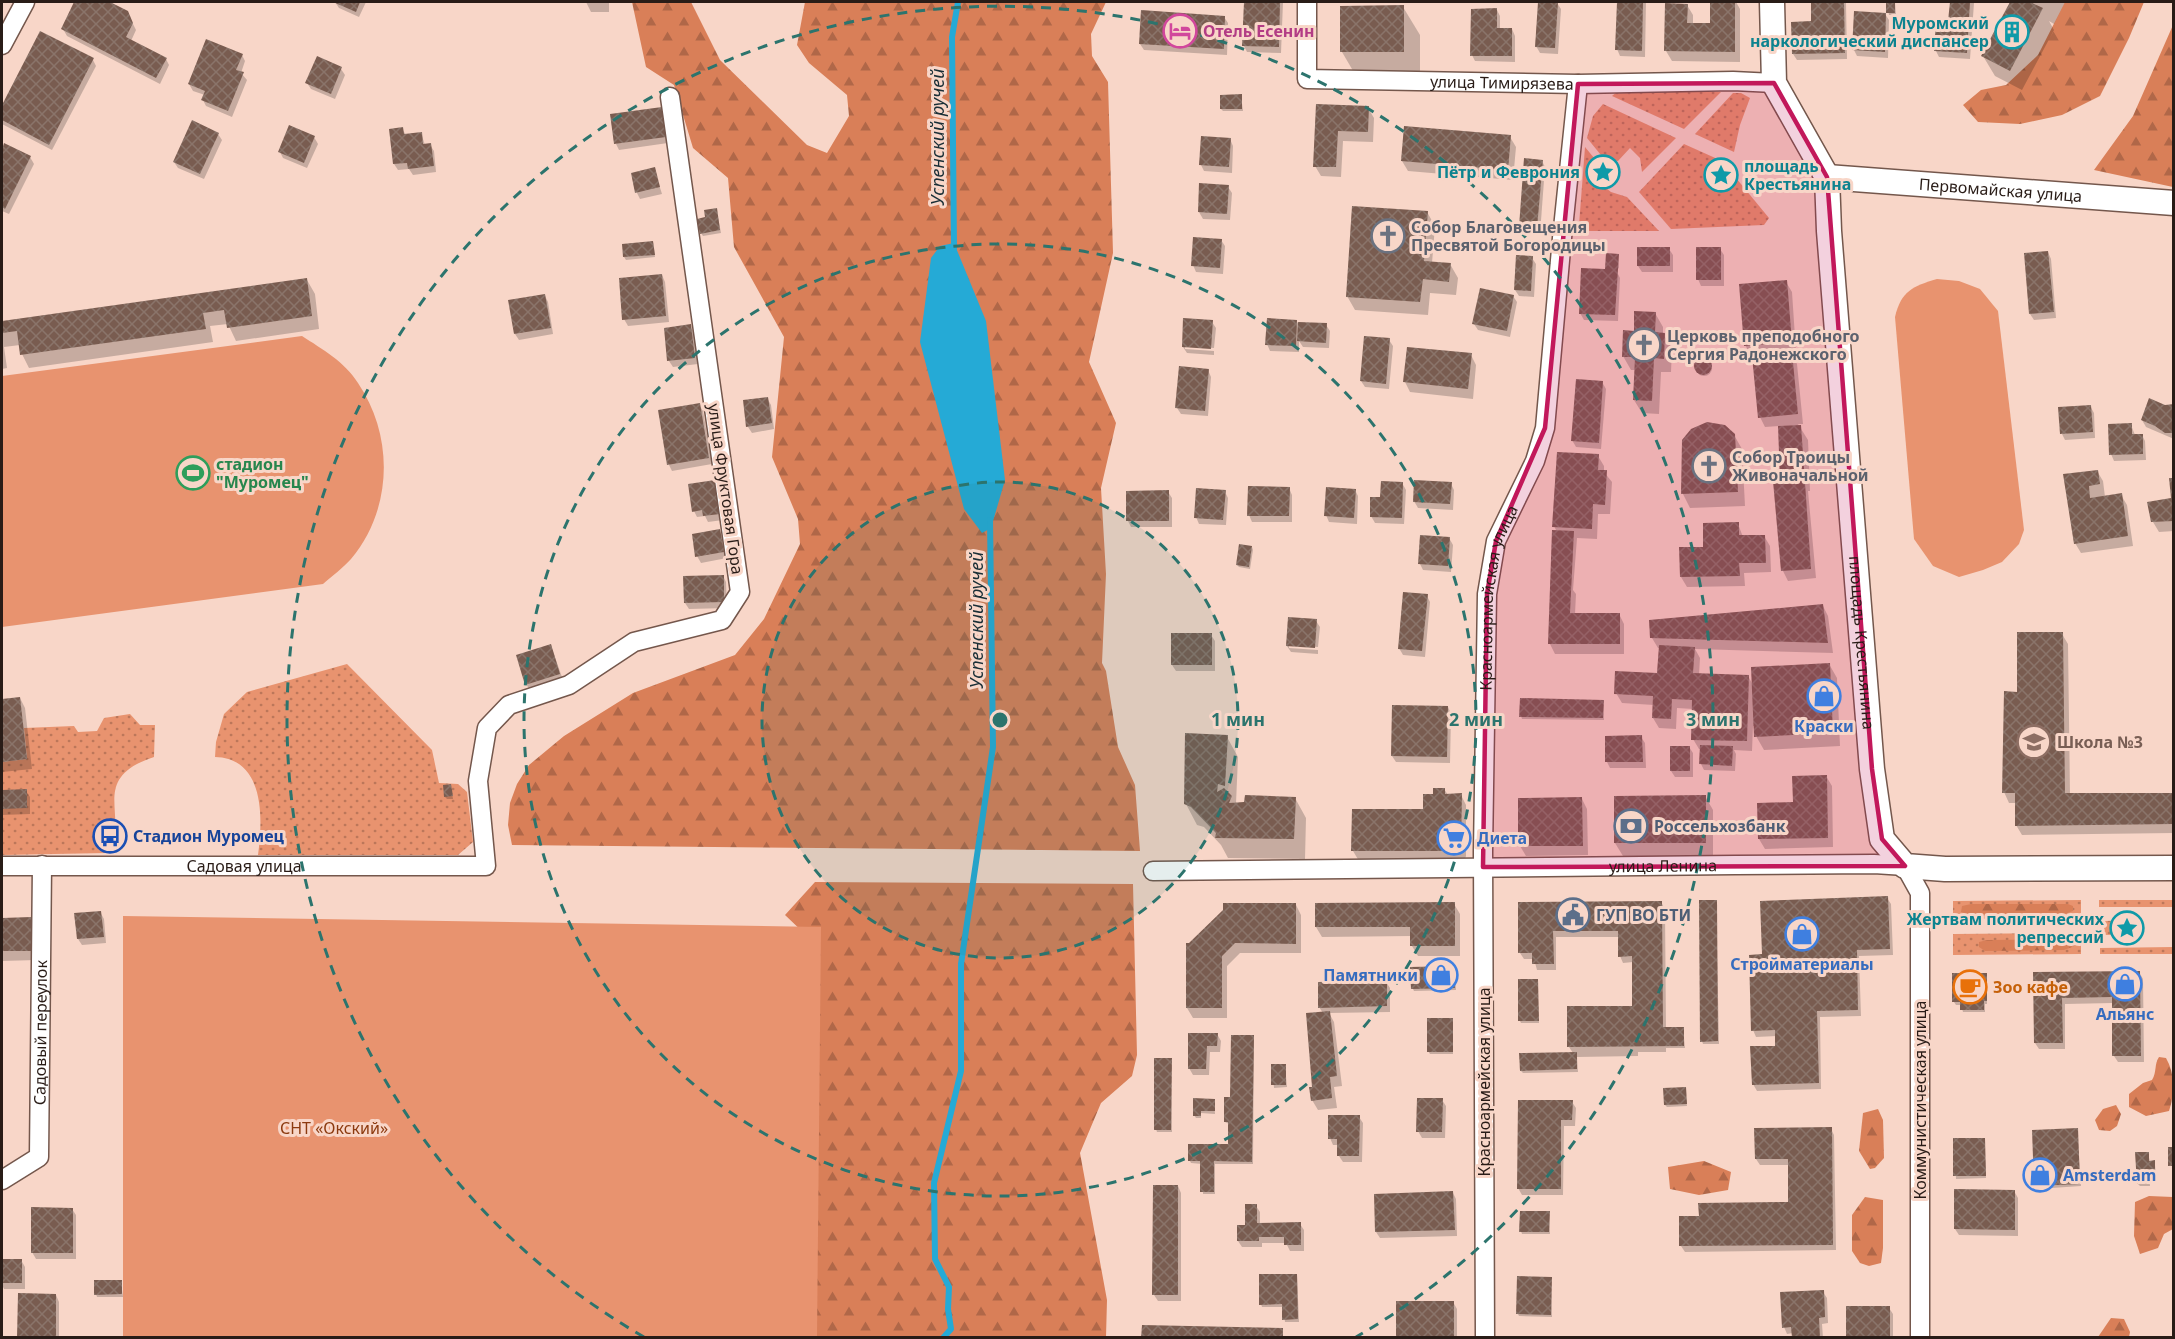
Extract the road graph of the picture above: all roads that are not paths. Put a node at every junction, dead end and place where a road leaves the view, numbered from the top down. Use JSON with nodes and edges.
{"nodes":[{"id":1,"x":25,"y":2,"type":"edge"},
{"id":2,"x":1307,"y":2,"type":"edge"},
{"id":3,"x":1772,"y":2,"type":"edge"},
{"id":4,"x":2,"y":45,"type":"edge"},
{"id":5,"x":1774,"y":83,"type":"junction"},
{"id":6,"x":1578,"y":84,"type":"junction"},
{"id":7,"x":670,"y":97,"type":"dead end"},
{"id":8,"x":1827,"y":177,"type":"junction"},
{"id":9,"x":2174,"y":203,"type":"edge"},
{"id":10,"x":42,"y":865,"type":"junction"},
{"id":11,"x":2,"y":866,"type":"edge"},
{"id":12,"x":486,"y":866,"type":"joint"},
{"id":13,"x":1905,"y":866,"type":"junction"},
{"id":14,"x":1483,"y":867,"type":"junction"},
{"id":15,"x":2174,"y":868,"type":"edge"},
{"id":16,"x":1153,"y":871,"type":"dead end"},
{"id":17,"x":2,"y":1180,"type":"edge"},
{"id":18,"x":1485,"y":1338,"type":"edge"},
{"id":19,"x":1920,"y":1338,"type":"edge"}],
"edges":[{"from":1,"to":4,"type":"street"},
{"from":2,"to":6,"type":"street","name":"улица Тимирязева"},
{"from":3,"to":5,"type":"street"},
{"from":5,"to":6,"type":"street","name":"улица Тимирязева"},
{"from":5,"to":8,"type":"street"},
{"from":6,"to":14,"type":"street","name":"Красноармейская улица"},
{"from":7,"to":12,"type":"street","name":"улица Фруктовая Гора"},
{"from":8,"to":9,"type":"street","name":"Первомайская улица"},
{"from":8,"to":13,"type":"street","name":"площадь Крестьянина"},
{"from":10,"to":11,"type":"street","name":"Садовая улица"},
{"from":10,"to":12,"type":"street","name":"Садовая улица"},
{"from":10,"to":17,"type":"street","name":"Садовый переулок"},
{"from":13,"to":14,"type":"street","name":"улица Ленина"},
{"from":13,"to":15,"type":"street","name":"улица Ленина"},
{"from":13,"to":19,"type":"street","name":"Коммунистическая улица"},
{"from":14,"to":16,"type":"street","name":"улица Ленина"},
{"from":14,"to":18,"type":"street","name":"Красноармейская улица"}]}
